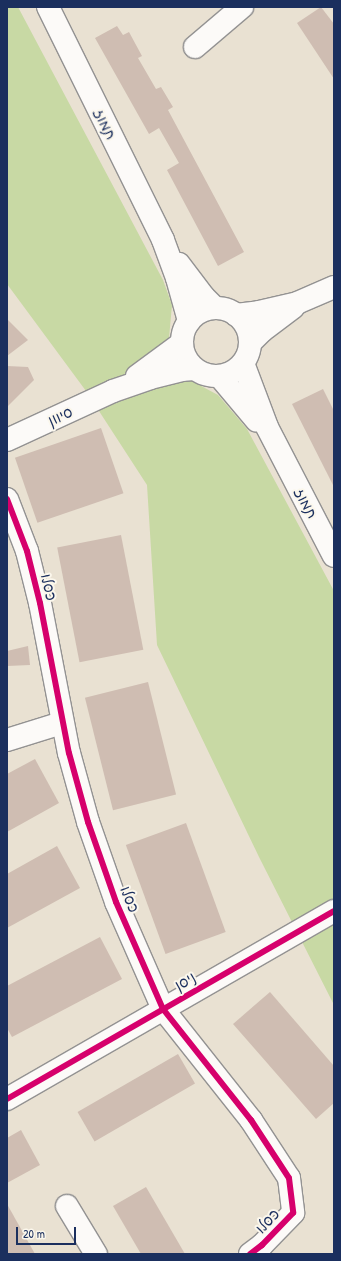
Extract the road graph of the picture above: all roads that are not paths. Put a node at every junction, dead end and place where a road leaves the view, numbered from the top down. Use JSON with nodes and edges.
{"nodes":[{"id":1,"x":48,"y":7,"type":"edge"},
{"id":2,"x":242,"y":7,"type":"edge"},
{"id":3,"x":195,"y":47,"type":"dead end"},
{"id":4,"x":163,"y":240,"type":"junction"},
{"id":5,"x":334,"y":286,"type":"edge"},
{"id":6,"x":310,"y":298,"type":"junction"},
{"id":7,"x":215,"y":308,"type":"junction"},
{"id":8,"x":236,"y":315,"type":"junction"},
{"id":9,"x":189,"y":321,"type":"junction"},
{"id":10,"x":182,"y":343,"type":"junction"},
{"id":11,"x":250,"y":343,"type":"junction"},
{"id":12,"x":243,"y":363,"type":"junction"},
{"id":13,"x":194,"y":369,"type":"junction"},
{"id":14,"x":220,"y":376,"type":"junction"},
{"id":15,"x":114,"y":391,"type":"junction"},
{"id":16,"x":7,"y":440,"type":"edge"},
{"id":17,"x":277,"y":450,"type":"junction"},
{"id":18,"x":7,"y":499,"type":"edge"},
{"id":19,"x":334,"y":556,"type":"edge"},
{"id":20,"x":62,"y":723,"type":"junction"},
{"id":21,"x":7,"y":740,"type":"edge"},
{"id":22,"x":334,"y":911,"type":"edge"},
{"id":23,"x":163,"y":1009,"type":"junction"},
{"id":24,"x":7,"y":1099,"type":"edge"},
{"id":25,"x":67,"y":1206,"type":"dead end"},
{"id":26,"x":96,"y":1254,"type":"edge"},
{"id":27,"x":250,"y":1254,"type":"edge"}],
"edges":[{"from":1,"to":4,"type":"street","name":"תמוז"},
{"from":2,"to":3,"type":"street"},
{"from":4,"to":7,"type":"street","name":"תמוז"},
{"from":4,"to":9,"type":"street","name":"תמוז"},
{"from":5,"to":6,"type":"street"},
{"from":6,"to":8,"type":"street"},
{"from":6,"to":11,"type":"street"},
{"from":7,"to":8,"type":"street"},
{"from":7,"to":9,"type":"street"},
{"from":8,"to":11,"type":"street"},
{"from":9,"to":10,"type":"street"},
{"from":10,"to":13,"type":"street"},
{"from":10,"to":15,"type":"street","name":"סיוון"},
{"from":11,"to":12,"type":"street"},
{"from":12,"to":14,"type":"street"},
{"from":12,"to":17,"type":"street","name":"תמוז"},
{"from":13,"to":14,"type":"street"},
{"from":13,"to":15,"type":"street","name":"סיוון"},
{"from":14,"to":17,"type":"street","name":"תמוז"},
{"from":15,"to":16,"type":"street","name":"סיוון"},
{"from":17,"to":19,"type":"street","name":"תמוז"},
{"from":18,"to":20,"type":"street","name":"כסלו"},
{"from":20,"to":21,"type":"street"},
{"from":20,"to":23,"type":"street","name":"כסלו"},
{"from":22,"to":23,"type":"street","name":"ניסן"},
{"from":23,"to":24,"type":"street","name":"ניסן"},
{"from":23,"to":27,"type":"street","name":"כסלו"},
{"from":25,"to":26,"type":"street"}]}
